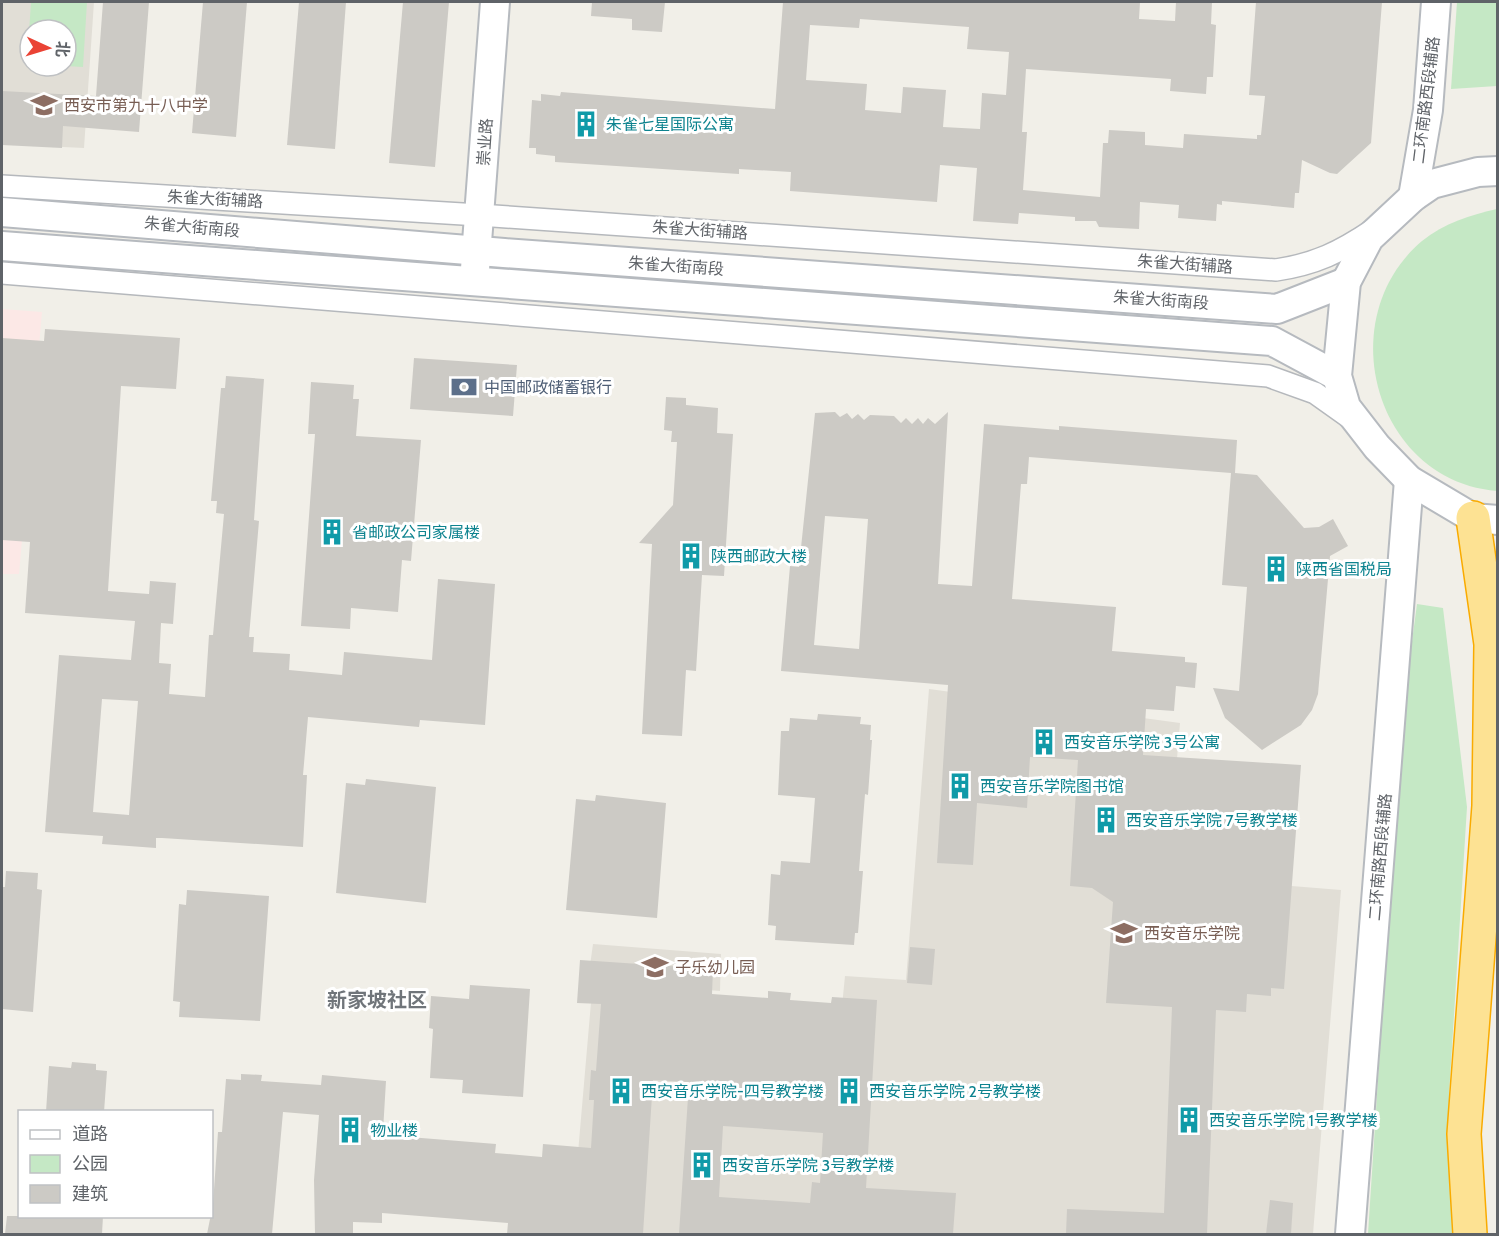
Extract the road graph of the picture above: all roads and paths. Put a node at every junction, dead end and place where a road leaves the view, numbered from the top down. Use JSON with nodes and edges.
{"nodes":[{"id":1,"x":495,"y":2,"type":"edge"},
{"id":2,"x":1436,"y":2,"type":"edge"},
{"id":3,"x":1497,"y":171,"type":"edge"},
{"id":4,"x":2,"y":186,"type":"edge"},
{"id":5,"x":1413,"y":197,"type":"junction"},
{"id":6,"x":2,"y":212,"type":"edge"},
{"id":7,"x":479,"y":215,"type":"junction"},
{"id":8,"x":1386,"y":222,"type":"junction"},
{"id":9,"x":2,"y":246,"type":"edge"},
{"id":10,"x":477,"y":251,"type":"junction"},
{"id":11,"x":2,"y":273,"type":"edge"},
{"id":12,"x":1346,"y":282,"type":"junction"},
{"id":13,"x":474,"y":283,"type":"junction"},
{"id":14,"x":1337,"y":375,"type":"junction"},
{"id":15,"x":1367,"y":433,"type":"junction"},
{"id":16,"x":1409,"y":480,"type":"junction"},
{"id":17,"x":1485,"y":519,"type":"edge"},
{"id":18,"x":1350,"y":1234,"type":"edge"},
{"id":19,"x":1470,"y":1234,"type":"edge"}],
"edges":[{"from":1,"to":7,"type":"main road","name":"崇业路"},
{"from":2,"to":5,"type":"main road","name":"二环南路西段辅路"},
{"from":3,"to":5,"type":"main road"},
{"from":4,"to":7,"type":"street","name":"朱雀大街辅路"},
{"from":5,"to":8,"type":"main road"},
{"from":6,"to":10,"type":"main road","name":"朱雀大街南段"},
{"from":7,"to":8,"type":"street","name":"朱雀大街辅路"},
{"from":7,"to":10,"type":"main road","name":"崇业路"},
{"from":8,"to":12,"type":"main road"},
{"from":9,"to":13,"type":"main road","name":"朱雀大街南段"},
{"from":10,"to":12,"type":"main road","name":"朱雀大街南段"},
{"from":10,"to":13,"type":"main road","name":"崇业路"},
{"from":11,"to":15,"type":"street"},
{"from":12,"to":14,"type":"main road"},
{"from":13,"to":14,"type":"main road","name":"朱雀大街南段"},
{"from":14,"to":15,"type":"main road"},
{"from":15,"to":16,"type":"main road"},
{"from":16,"to":17,"type":"main road"},
{"from":16,"to":18,"type":"main road","name":"二环南路西段辅路"},
{"from":17,"to":19,"type":"highway"}]}
